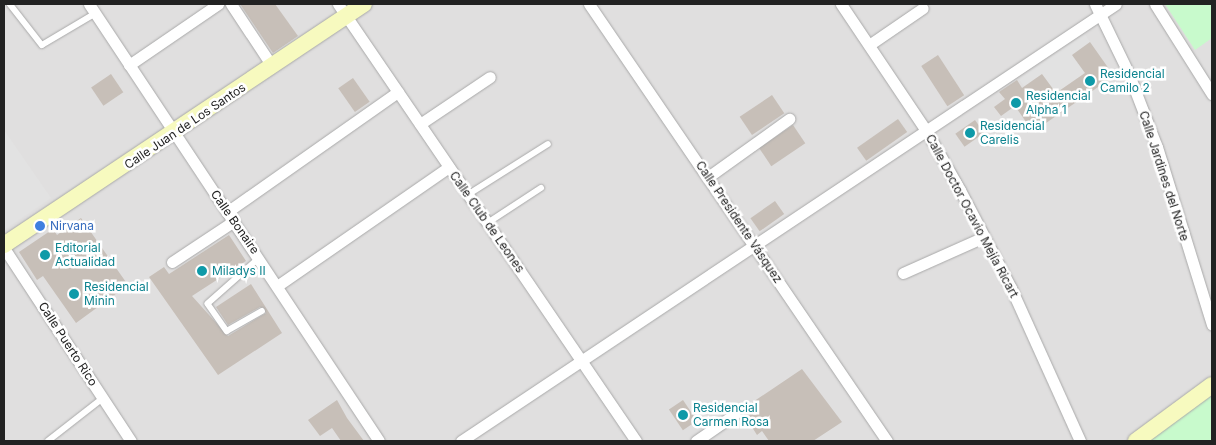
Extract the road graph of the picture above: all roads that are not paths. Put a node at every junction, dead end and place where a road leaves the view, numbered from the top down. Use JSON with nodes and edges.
{"nodes":[{"id":1,"x":10,"y":4,"type":"edge"},
{"id":2,"x":218,"y":4,"type":"edge"},
{"id":3,"x":231,"y":4,"type":"edge"},
{"id":4,"x":364,"y":4,"type":"edge"},
{"id":5,"x":590,"y":4,"type":"edge"},
{"id":6,"x":841,"y":4,"type":"edge"},
{"id":7,"x":1116,"y":4,"type":"edge"},
{"id":8,"x":1155,"y":4,"type":"edge"},
{"id":9,"x":923,"y":8,"type":"dead end"},
{"id":10,"x":1098,"y":8,"type":"edge"},
{"id":11,"x":92,"y":9,"type":"edge"},
{"id":12,"x":342,"y":10,"type":"edge"},
{"id":13,"x":869,"y":45,"type":"junction"},
{"id":14,"x":129,"y":65,"type":"junction"},
{"id":15,"x":272,"y":66,"type":"junction"},
{"id":16,"x":490,"y":77,"type":"dead end"},
{"id":17,"x":398,"y":92,"type":"junction"},
{"id":18,"x":1212,"y":94,"type":"edge"},
{"id":19,"x":789,"y":119,"type":"dead end"},
{"id":20,"x":420,"y":124,"type":"junction"},
{"id":21,"x":928,"y":132,"type":"junction"},
{"id":22,"x":175,"y":134,"type":"junction"},
{"id":23,"x":548,"y":144,"type":"dead end"},
{"id":24,"x":449,"y":167,"type":"junction"},
{"id":25,"x":708,"y":177,"type":"junction"},
{"id":26,"x":541,"y":188,"type":"dead end"},
{"id":27,"x":468,"y":194,"type":"junction"},
{"id":28,"x":227,"y":212,"type":"junction"},
{"id":29,"x":234,"y":221,"type":"junction"},
{"id":30,"x":489,"y":222,"type":"junction"},
{"id":31,"x":984,"y":237,"type":"junction"},
{"id":32,"x":4,"y":246,"type":"edge"},
{"id":33,"x":756,"y":247,"type":"junction"},
{"id":34,"x":260,"y":258,"type":"junction"},
{"id":35,"x":172,"y":262,"type":"dead end"},
{"id":36,"x":903,"y":273,"type":"dead end"},
{"id":37,"x":277,"y":286,"type":"junction"},
{"id":38,"x":262,"y":311,"type":"dead end"},
{"id":39,"x":1212,"y":325,"type":"edge"},
{"id":40,"x":581,"y":361,"type":"junction"},
{"id":41,"x":1212,"y":385,"type":"edge"},
{"id":42,"x":103,"y":398,"type":"junction"},
{"id":43,"x":735,"y":414,"type":"dead end"},
{"id":44,"x":48,"y":441,"type":"edge"},
{"id":45,"x":131,"y":441,"type":"edge"},
{"id":46,"x":379,"y":441,"type":"edge"},
{"id":47,"x":460,"y":441,"type":"edge"},
{"id":48,"x":636,"y":441,"type":"edge"},
{"id":49,"x":696,"y":441,"type":"edge"},
{"id":50,"x":887,"y":441,"type":"edge"},
{"id":51,"x":1080,"y":441,"type":"edge"},
{"id":52,"x":1136,"y":441,"type":"edge"}],
"edges":[{"from":1,"to":11,"type":"lane"},
{"from":2,"to":14,"type":"street"},
{"from":3,"to":15,"type":"street"},
{"from":4,"to":12,"type":"street","name":"Calle Juan de Los Santos"},
{"from":5,"to":25,"type":"street","name":"Calle Presidente Vásquez"},
{"from":6,"to":13,"type":"street","name":"Calle Doctor Ocavio Mejía Ricart"},
{"from":7,"to":10,"type":"street"},
{"from":8,"to":18,"type":"street"},
{"from":9,"to":13,"type":"street"},
{"from":10,"to":21,"type":"street"},
{"from":10,"to":39,"type":"street","name":"Calle Jardines del Norte"},
{"from":11,"to":14,"type":"street","name":"Calle Bonaire"},
{"from":12,"to":15,"type":"street","name":"Calle Juan de Los Santos"},
{"from":12,"to":17,"type":"street","name":"Calle Club de Leones"},
{"from":13,"to":21,"type":"street","name":"Calle Doctor Ocavio Mejía Ricart"},
{"from":14,"to":22,"type":"street","name":"Calle Bonaire"},
{"from":15,"to":22,"type":"street","name":"Calle Juan de Los Santos"},
{"from":16,"to":20,"type":"street"},
{"from":17,"to":20,"type":"street","name":"Calle Club de Leones"},
{"from":17,"to":28,"type":"street"},
{"from":19,"to":25,"type":"street"},
{"from":20,"to":24,"type":"street","name":"Calle Club de Leones"},
{"from":21,"to":31,"type":"street","name":"Calle Doctor Ocavio Mejía Ricart"},
{"from":21,"to":33,"type":"street"},
{"from":22,"to":28,"type":"street","name":"Calle Bonaire"},
{"from":22,"to":32,"type":"street","name":"Calle Juan de Los Santos"},
{"from":23,"to":27,"type":"lane"},
{"from":24,"to":27,"type":"street","name":"Calle Club de Leones"},
{"from":24,"to":37,"type":"street"},
{"from":25,"to":33,"type":"street","name":"Calle Presidente Vásquez"},
{"from":26,"to":30,"type":"lane"},
{"from":27,"to":30,"type":"street","name":"Calle Club de Leones"},
{"from":28,"to":29,"type":"street","name":"Calle Bonaire"},
{"from":29,"to":34,"type":"street","name":"Calle Bonaire"},
{"from":29,"to":35,"type":"street"},
{"from":30,"to":40,"type":"street","name":"Calle Club de Leones"},
{"from":31,"to":36,"type":"street"},
{"from":31,"to":51,"type":"street","name":"Calle Doctor Ocavio Mejía Ricart"},
{"from":32,"to":42,"type":"street","name":"Calle Puerto Rico"},
{"from":33,"to":40,"type":"street"},
{"from":33,"to":50,"type":"street","name":"Calle Presidente Vásquez"},
{"from":34,"to":37,"type":"street","name":"Calle Bonaire"},
{"from":34,"to":38,"type":"lane"},
{"from":37,"to":46,"type":"street","name":"Calle Bonaire"},
{"from":40,"to":47,"type":"street"},
{"from":40,"to":48,"type":"street","name":"Calle Club de Leones"},
{"from":41,"to":52,"type":"street"},
{"from":42,"to":44,"type":"lane"},
{"from":42,"to":45,"type":"street","name":"Calle Puerto Rico"},
{"from":43,"to":49,"type":"street"}]}
